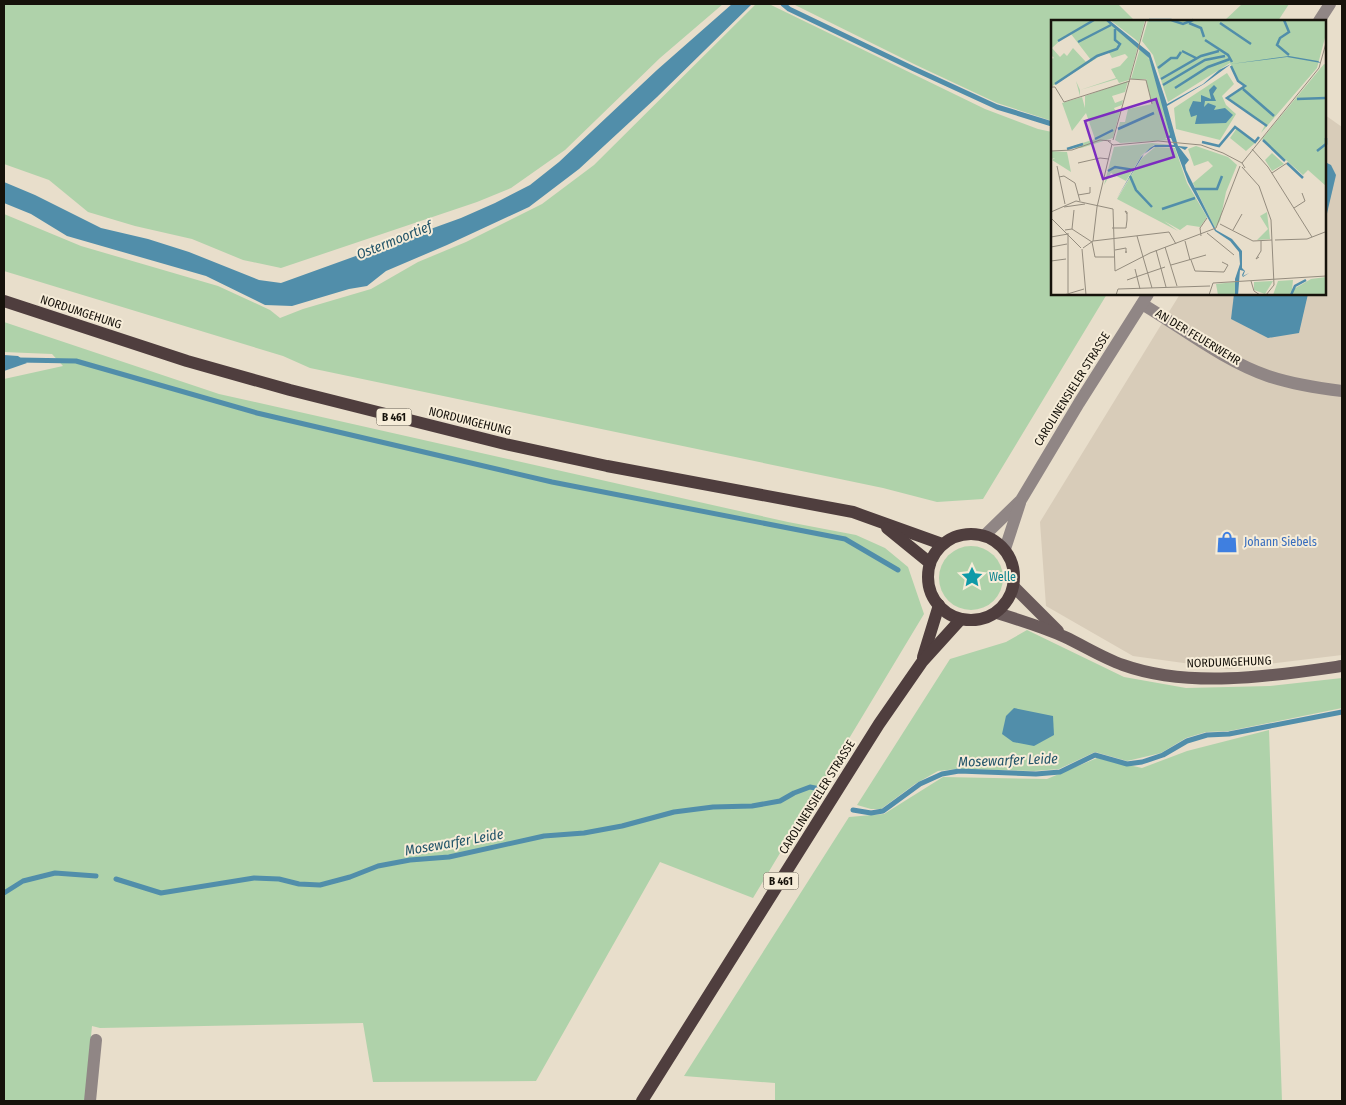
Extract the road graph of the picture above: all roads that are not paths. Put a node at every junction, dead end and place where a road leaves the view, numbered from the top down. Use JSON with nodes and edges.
{"nodes":[{"id":1,"x":1330,"y":4,"type":"edge"},
{"id":2,"x":1320,"y":20,"type":"edge"},
{"id":3,"x":1145,"y":299,"type":"edge"},
{"id":4,"x":4,"y":301,"type":"edge"},
{"id":5,"x":1342,"y":391,"type":"edge"},
{"id":6,"x":1021,"y":500,"type":"junction"},
{"id":7,"x":879,"y":522,"type":"junction"},
{"id":8,"x":985,"y":535,"type":"junction"},
{"id":9,"x":942,"y":544,"type":"junction"},
{"id":10,"x":1005,"y":549,"type":"junction"},
{"id":11,"x":930,"y":563,"type":"junction"},
{"id":12,"x":1014,"y":586,"type":"junction"},
{"id":13,"x":939,"y":605,"type":"junction"},
{"id":14,"x":997,"y":613,"type":"junction"},
{"id":15,"x":961,"y":619,"type":"junction"},
{"id":16,"x":1063,"y":636,"type":"junction"},
{"id":17,"x":922,"y":662,"type":"junction"},
{"id":18,"x":1342,"y":666,"type":"edge"},
{"id":19,"x":96,"y":1040,"type":"dead end"},
{"id":20,"x":90,"y":1101,"type":"edge"},
{"id":21,"x":642,"y":1101,"type":"edge"}],
"edges":[{"from":1,"to":2,"type":"street"},
{"from":3,"to":5,"type":"street","name":"AN DER FEUERWEHR"},
{"from":3,"to":6,"type":"street","name":"CAROLINENSIELER STRASSE"},
{"from":4,"to":7,"type":"main road","name":"NORDUMGEHUNG","number":"B 461"},
{"from":6,"to":8,"type":"street","name":"CAROLINENSIELER STRASSE"},
{"from":6,"to":10,"type":"street","name":"CAROLINENSIELER STRASSE"},
{"from":7,"to":9,"type":"main road","name":"NORDUMGEHUNG","number":"B 461"},
{"from":7,"to":11,"type":"main road","name":"NORDUMGEHUNG","number":"B 461"},
{"from":8,"to":9,"type":"main road"},
{"from":8,"to":10,"type":"main road"},
{"from":9,"to":11,"type":"main road"},
{"from":10,"to":12,"type":"main road"},
{"from":11,"to":13,"type":"main road"},
{"from":12,"to":14,"type":"main road"},
{"from":12,"to":16,"type":"main road","name":"NORDUMGEHUNG"},
{"from":13,"to":15,"type":"main road"},
{"from":13,"to":17,"type":"main road","name":"CAROLINENSIELER STRASSE","number":"B 461"},
{"from":14,"to":15,"type":"main road"},
{"from":14,"to":16,"type":"main road","name":"NORDUMGEHUNG"},
{"from":15,"to":17,"type":"main road","name":"CAROLINENSIELER STRASSE","number":"B 461"},
{"from":16,"to":18,"type":"main road","name":"NORDUMGEHUNG"},
{"from":17,"to":21,"type":"main road","name":"CAROLINENSIELER STRASSE","number":"B 461"},
{"from":19,"to":20,"type":"street"}]}
